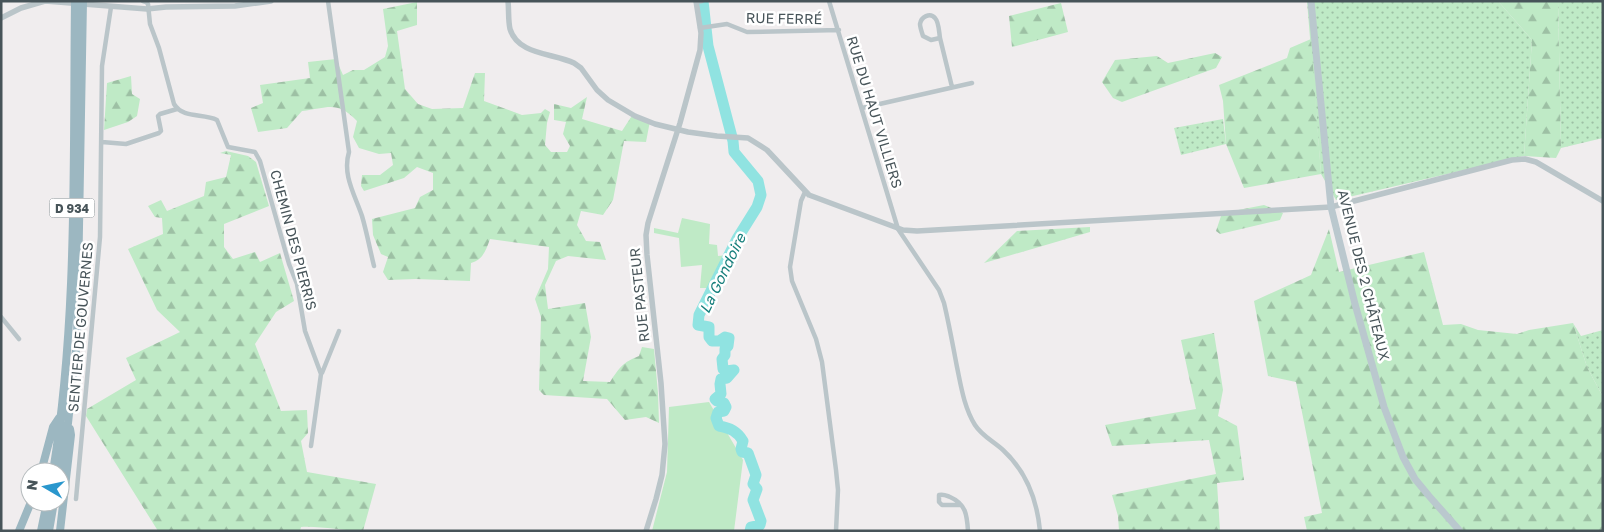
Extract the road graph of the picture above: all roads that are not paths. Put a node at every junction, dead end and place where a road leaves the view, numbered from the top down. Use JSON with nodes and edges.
{"nodes":[{"id":1,"x":75,"y":1,"type":"edge"},
{"id":2,"x":83,"y":1,"type":"edge"},
{"id":3,"x":143,"y":1,"type":"edge"},
{"id":4,"x":272,"y":1,"type":"edge"},
{"id":5,"x":328,"y":1,"type":"edge"},
{"id":6,"x":508,"y":1,"type":"edge"},
{"id":7,"x":701,"y":1,"type":"edge"},
{"id":8,"x":829,"y":1,"type":"edge"},
{"id":9,"x":1311,"y":1,"type":"edge"},
{"id":10,"x":60,"y":2,"type":"edge"},
{"id":11,"x":696,"y":2,"type":"edge"},
{"id":12,"x":205,"y":4,"type":"edge"},
{"id":13,"x":112,"y":7,"type":"junction"},
{"id":14,"x":147,"y":9,"type":"junction"},
{"id":15,"x":1,"y":18,"type":"edge"},
{"id":16,"x":704,"y":28,"type":"junction"},
{"id":17,"x":838,"y":30,"type":"junction"},
{"id":18,"x":940,"y":38,"type":"junction"},
{"id":19,"x":972,"y":83,"type":"dead end"},
{"id":20,"x":952,"y":88,"type":"junction"},
{"id":21,"x":862,"y":108,"type":"junction"},
{"id":22,"x":177,"y":109,"type":"junction"},
{"id":23,"x":678,"y":130,"type":"junction"},
{"id":24,"x":102,"y":142,"type":"junction"},
{"id":25,"x":805,"y":192,"type":"junction"},
{"id":26,"x":1603,"y":201,"type":"edge"},
{"id":27,"x":1331,"y":207,"type":"junction"},
{"id":28,"x":898,"y":229,"type":"junction"},
{"id":29,"x":374,"y":266,"type":"dead end"},
{"id":30,"x":1,"y":317,"type":"edge"},
{"id":31,"x":339,"y":331,"type":"dead end"},
{"id":32,"x":19,"y":339,"type":"dead end"},
{"id":33,"x":321,"y":374,"type":"junction"},
{"id":34,"x":61,"y":414,"type":"junction"},
{"id":35,"x":68,"y":423,"type":"junction"},
{"id":36,"x":311,"y":446,"type":"dead end"},
{"id":37,"x":44,"y":462,"type":"edge"},
{"id":38,"x":54,"y":462,"type":"edge"},
{"id":39,"x":62,"y":462,"type":"edge"},
{"id":40,"x":76,"y":499,"type":"dead end"},
{"id":41,"x":961,"y":505,"type":"junction"},
{"id":42,"x":27,"y":512,"type":"edge"},
{"id":43,"x":45,"y":512,"type":"edge"},
{"id":44,"x":52,"y":512,"type":"edge"},
{"id":45,"x":19,"y":531,"type":"edge"},
{"id":46,"x":41,"y":531,"type":"edge"},
{"id":47,"x":48,"y":531,"type":"edge"},
{"id":48,"x":60,"y":531,"type":"edge"},
{"id":49,"x":646,"y":531,"type":"edge"},
{"id":50,"x":836,"y":531,"type":"edge"},
{"id":51,"x":968,"y":531,"type":"edge"},
{"id":52,"x":1040,"y":531,"type":"edge"},
{"id":53,"x":1460,"y":531,"type":"edge"}],
"edges":[{"from":1,"to":34,"type":"highway","number":"D 934"},
{"from":2,"to":35,"type":"highway","number":"D 934"},
{"from":3,"to":14,"type":"street"},
{"from":4,"to":12,"type":"street"},
{"from":5,"to":29,"type":"street"},
{"from":6,"to":23,"type":"street"},
{"from":7,"to":11,"type":"street"},
{"from":8,"to":17,"type":"street","name":"RUE DU HAUT VILLIERS"},
{"from":9,"to":27,"type":"main road","name":"AVENUE DES 2 CHÂTEAUX"},
{"from":10,"to":13,"type":"street"},
{"from":10,"to":15,"type":"street"},
{"from":11,"to":16,"type":"street","name":"RUE PASTEUR"},
{"from":12,"to":14,"type":"street"},
{"from":13,"to":14,"type":"street"},
{"from":13,"to":24,"type":"street","name":"SENTIER DE GOUVERNES"},
{"from":14,"to":22,"type":"street"},
{"from":16,"to":17,"type":"street","name":"RUE FERRÉ"},
{"from":16,"to":23,"type":"street","name":"RUE PASTEUR"},
{"from":17,"to":21,"type":"street","name":"RUE DU HAUT VILLIERS"},
{"from":18,"to":18,"type":"street"},
{"from":18,"to":20,"type":"street"},
{"from":19,"to":20,"type":"street"},
{"from":20,"to":21,"type":"street"},
{"from":21,"to":28,"type":"street","name":"RUE DU HAUT VILLIERS"},
{"from":22,"to":24,"type":"street"},
{"from":22,"to":33,"type":"street","name":"CHEMIN DES PIERRIS"},
{"from":23,"to":25,"type":"street"},
{"from":23,"to":49,"type":"street","name":"RUE PASTEUR"},
{"from":24,"to":40,"type":"street","name":"SENTIER DE GOUVERNES"},
{"from":25,"to":28,"type":"street"},
{"from":25,"to":50,"type":"street"},
{"from":26,"to":27,"type":"street"},
{"from":27,"to":28,"type":"street"},
{"from":27,"to":53,"type":"main road","name":"AVENUE DES 2 CHÂTEAUX"},
{"from":28,"to":52,"type":"street","name":"RUE DU HAUT VILLIERS"},
{"from":30,"to":32,"type":"street"},
{"from":31,"to":33,"type":"street"},
{"from":33,"to":36,"type":"street","name":"CHEMIN DES PIERRIS"},
{"from":34,"to":37,"type":"highway"},
{"from":34,"to":38,"type":"highway","number":"D 934"},
{"from":35,"to":39,"type":"highway","number":"D 934"},
{"from":35,"to":48,"type":"highway"},
{"from":41,"to":41,"type":"street"},
{"from":41,"to":51,"type":"street"},
{"from":42,"to":45,"type":"highway"},
{"from":43,"to":46,"type":"highway"},
{"from":44,"to":47,"type":"highway"}]}
